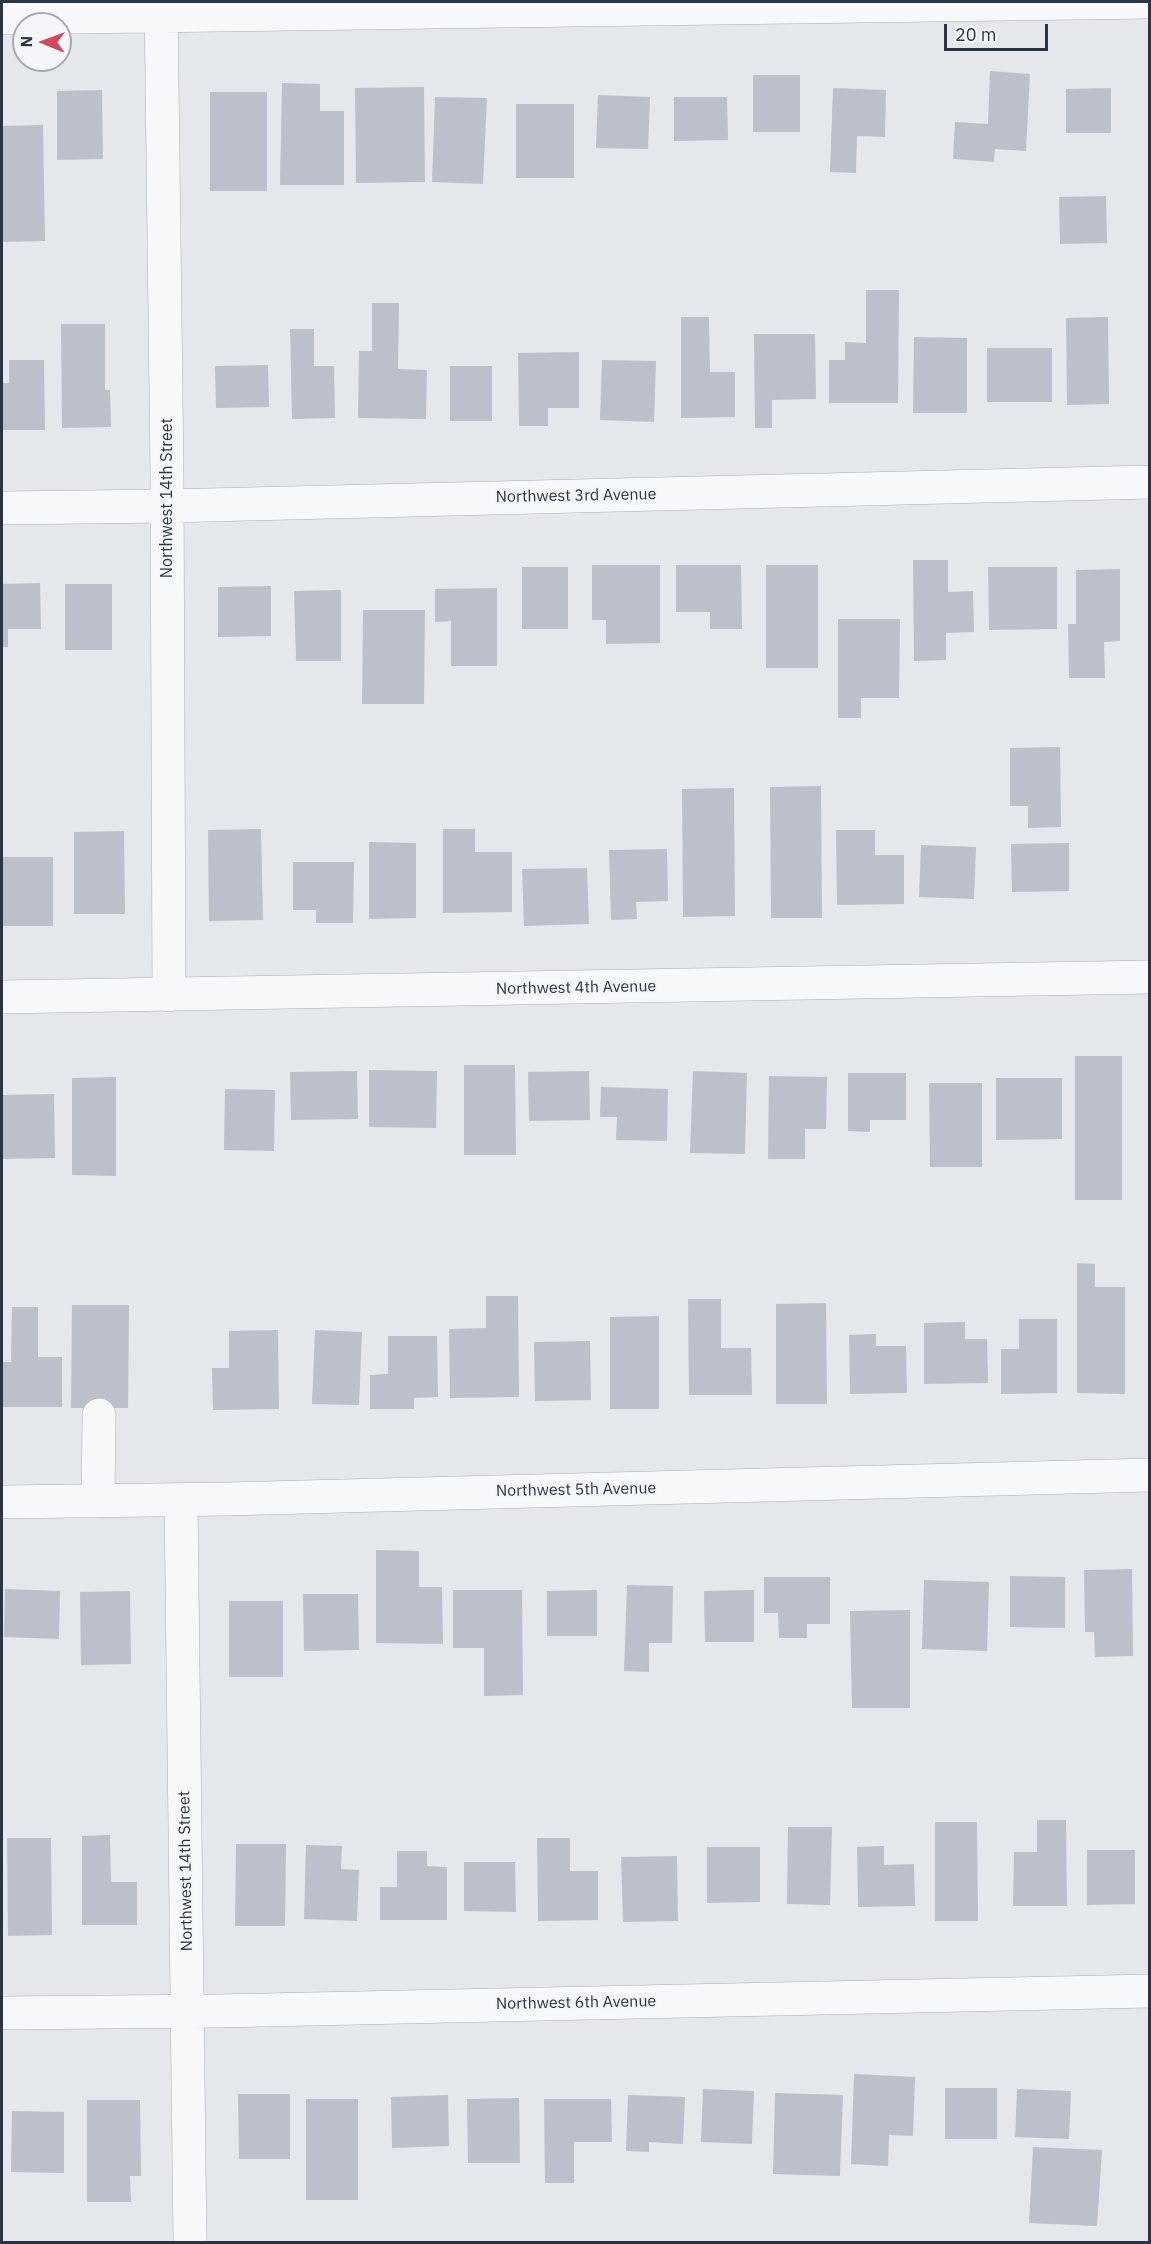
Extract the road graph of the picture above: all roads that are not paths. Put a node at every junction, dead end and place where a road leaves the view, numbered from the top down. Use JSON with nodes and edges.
{"nodes":[{"id":1,"x":1149,"y":2,"type":"edge"},
{"id":2,"x":161,"y":8,"type":"edge"},
{"id":3,"x":2,"y":18,"type":"edge"},
{"id":4,"x":1149,"y":482,"type":"edge"},
{"id":5,"x":167,"y":506,"type":"junction"},
{"id":6,"x":2,"y":508,"type":"edge"},
{"id":7,"x":1149,"y":977,"type":"edge"},
{"id":8,"x":169,"y":995,"type":"junction"},
{"id":9,"x":2,"y":997,"type":"edge"},
{"id":10,"x":99,"y":1415,"type":"dead end"},
{"id":11,"x":1149,"y":1475,"type":"edge"},
{"id":12,"x":180,"y":1500,"type":"junction"},
{"id":13,"x":98,"y":1501,"type":"junction"},
{"id":14,"x":2,"y":1503,"type":"edge"},
{"id":15,"x":1149,"y":1991,"type":"edge"},
{"id":16,"x":188,"y":2011,"type":"junction"},
{"id":17,"x":2,"y":2013,"type":"edge"},
{"id":18,"x":190,"y":2242,"type":"edge"}],
"edges":[{"from":1,"to":2,"type":"street"},
{"from":2,"to":3,"type":"street"},
{"from":2,"to":5,"type":"street","name":"Northwest 14th Street"},
{"from":4,"to":5,"type":"street","name":"Northwest 3rd Avenue"},
{"from":5,"to":6,"type":"street","name":"Northwest 3rd Avenue"},
{"from":5,"to":8,"type":"street","name":"Northwest 14th Street"},
{"from":7,"to":8,"type":"street","name":"Northwest 4th Avenue"},
{"from":8,"to":9,"type":"street","name":"Northwest 4th Avenue"},
{"from":10,"to":13,"type":"street"},
{"from":11,"to":12,"type":"street","name":"Northwest 5th Avenue"},
{"from":12,"to":13,"type":"street","name":"Northwest 5th Avenue"},
{"from":12,"to":16,"type":"street","name":"Northwest 14th Street"},
{"from":13,"to":14,"type":"street","name":"Northwest 5th Avenue"},
{"from":15,"to":16,"type":"street","name":"Northwest 6th Avenue"},
{"from":16,"to":17,"type":"street","name":"Northwest 6th Avenue"},
{"from":16,"to":18,"type":"street","name":"Northwest 14th Street"}]}
